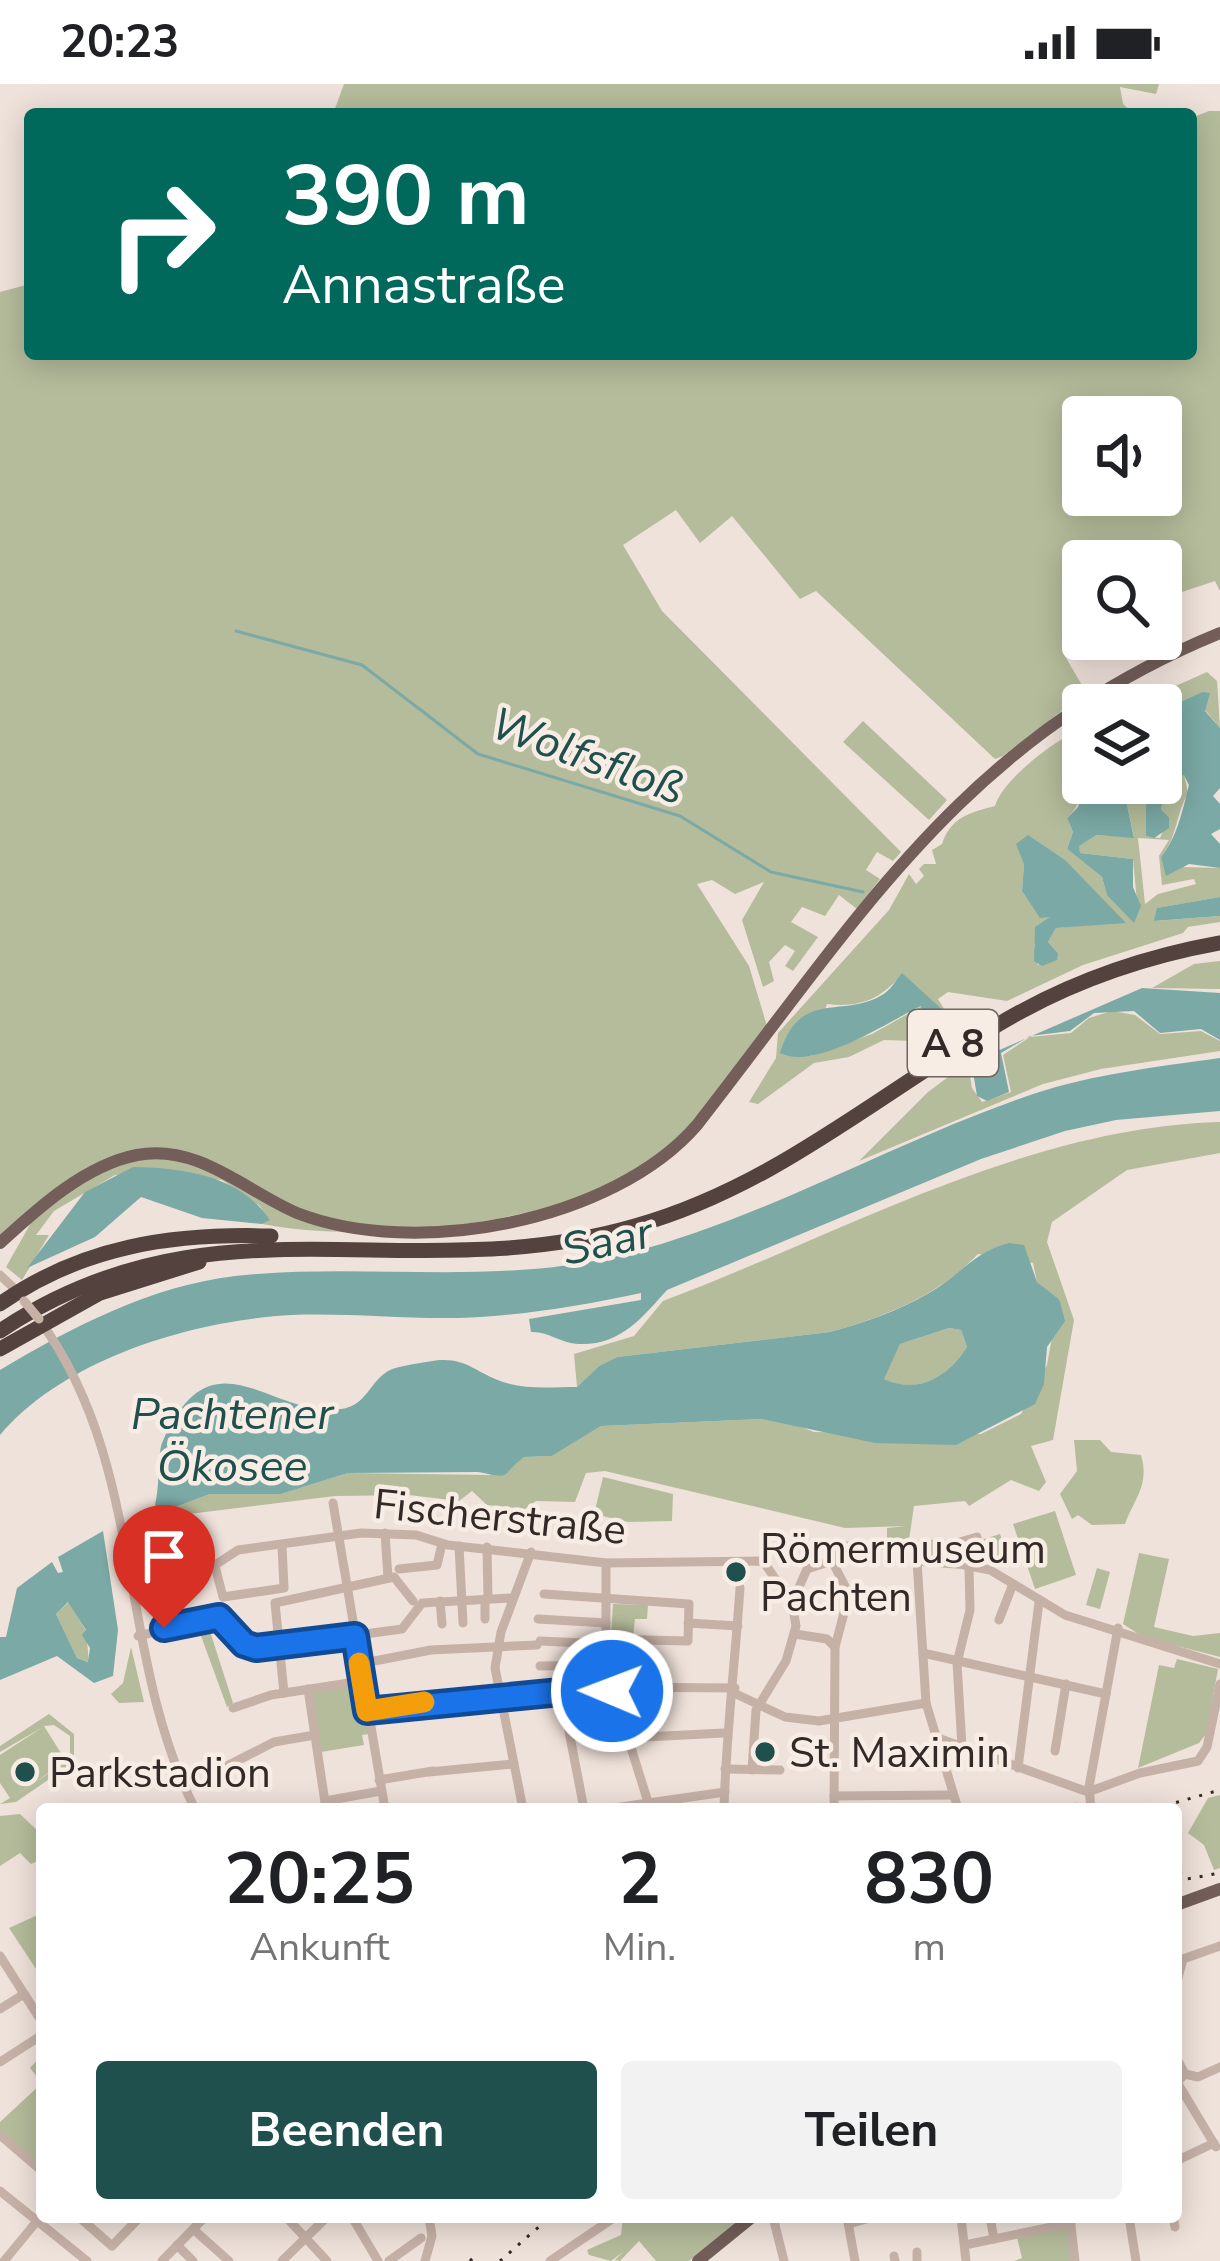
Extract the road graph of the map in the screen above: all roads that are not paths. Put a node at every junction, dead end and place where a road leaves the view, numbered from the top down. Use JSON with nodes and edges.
{"nodes":[{"id":1,"x":1220,"y":633,"type":"edge"},
{"id":2,"x":1220,"y":942,"type":"edge"},
{"id":3,"x":793,"y":1154,"type":"junction"},
{"id":4,"x":301,"y":1243,"type":"junction"},
{"id":5,"x":0,"y":1244,"type":"edge"},
{"id":6,"x":0,"y":1275,"type":"edge"},
{"id":7,"x":21,"y":1296,"type":"junction"},
{"id":8,"x":0,"y":1304,"type":"edge"},
{"id":9,"x":41,"y":1322,"type":"junction"},
{"id":10,"x":0,"y":1327,"type":"edge"},
{"id":11,"x":0,"y":1349,"type":"edge"},
{"id":12,"x":333,"y":1503,"type":"dead end"},
{"id":13,"x":385,"y":1533,"type":"junction"},
{"id":14,"x":337,"y":1535,"type":"junction"},
{"id":15,"x":977,"y":1537,"type":"dead end"},
{"id":16,"x":442,"y":1544,"type":"junction"},
{"id":17,"x":916,"y":1544,"type":"junction"},
{"id":18,"x":283,"y":1546,"type":"junction"},
{"id":19,"x":459,"y":1546,"type":"junction"},
{"id":20,"x":487,"y":1547,"type":"junction"},
{"id":21,"x":531,"y":1552,"type":"junction"},
{"id":22,"x":832,"y":1562,"type":"junction"},
{"id":23,"x":607,"y":1563,"type":"junction"},
{"id":24,"x":215,"y":1566,"type":"junction"},
{"id":25,"x":399,"y":1568,"type":"dead end"},
{"id":26,"x":166,"y":1576,"type":"dead end"},
{"id":27,"x":388,"y":1578,"type":"junction"},
{"id":28,"x":1012,"y":1584,"type":"junction"},
{"id":29,"x":346,"y":1587,"type":"junction"},
{"id":30,"x":740,"y":1588,"type":"dead end"},
{"id":31,"x":544,"y":1594,"type":"dead end"},
{"id":32,"x":512,"y":1598,"type":"junction"},
{"id":33,"x":486,"y":1599,"type":"junction"},
{"id":34,"x":463,"y":1600,"type":"junction"},
{"id":35,"x":413,"y":1601,"type":"dead end"},
{"id":36,"x":440,"y":1601,"type":"junction"},
{"id":37,"x":606,"y":1601,"type":"junction"},
{"id":38,"x":1039,"y":1602,"type":"junction"},
{"id":39,"x":792,"y":1603,"type":"junction"},
{"id":40,"x":970,"y":1610,"type":"junction"},
{"id":41,"x":485,"y":1619,"type":"dead end"},
{"id":42,"x":538,"y":1619,"type":"dead end"},
{"id":43,"x":464,"y":1623,"type":"dead end"},
{"id":44,"x":606,"y":1623,"type":"junction"},
{"id":45,"x":442,"y":1624,"type":"dead end"},
{"id":46,"x":688,"y":1624,"type":"junction"},
{"id":47,"x":738,"y":1626,"type":"junction"},
{"id":48,"x":1118,"y":1628,"type":"junction"},
{"id":49,"x":795,"y":1634,"type":"junction"},
{"id":50,"x":138,"y":1636,"type":"junction"},
{"id":51,"x":355,"y":1636,"type":"junction"},
{"id":52,"x":606,"y":1641,"type":"junction"},
{"id":53,"x":497,"y":1645,"type":"junction"},
{"id":54,"x":278,"y":1646,"type":"junction"},
{"id":55,"x":835,"y":1647,"type":"junction"},
{"id":56,"x":923,"y":1653,"type":"junction"},
{"id":57,"x":957,"y":1663,"type":"junction"},
{"id":58,"x":359,"y":1664,"type":"junction"},
{"id":59,"x":1220,"y":1664,"type":"edge"},
{"id":60,"x":606,"y":1665,"type":"junction"},
{"id":61,"x":540,"y":1666,"type":"dead end"},
{"id":62,"x":1030,"y":1676,"type":"junction"},
{"id":63,"x":362,"y":1681,"type":"junction"},
{"id":64,"x":1066,"y":1684,"type":"junction"},
{"id":65,"x":1220,"y":1684,"type":"edge"},
{"id":66,"x":609,"y":1687,"type":"junction"},
{"id":67,"x":308,"y":1689,"type":"junction"},
{"id":68,"x":561,"y":1690,"type":"junction"},
{"id":69,"x":735,"y":1690,"type":"junction"},
{"id":70,"x":284,"y":1693,"type":"junction"},
{"id":71,"x":1106,"y":1694,"type":"junction"},
{"id":72,"x":498,"y":1695,"type":"junction"},
{"id":73,"x":760,"y":1703,"type":"junction"},
{"id":74,"x":926,"y":1703,"type":"junction"},
{"id":75,"x":233,"y":1708,"type":"dead end"},
{"id":76,"x":367,"y":1711,"type":"junction"},
{"id":77,"x":834,"y":1721,"type":"junction"},
{"id":78,"x":724,"y":1733,"type":"junction"},
{"id":79,"x":315,"y":1735,"type":"junction"},
{"id":80,"x":625,"y":1738,"type":"junction"},
{"id":81,"x":935,"y":1738,"type":"junction"},
{"id":82,"x":962,"y":1747,"type":"junction"},
{"id":83,"x":1055,"y":1750,"type":"dead end"},
{"id":84,"x":513,"y":1764,"type":"junction"},
{"id":85,"x":1018,"y":1768,"type":"junction"},
{"id":86,"x":725,"y":1769,"type":"junction"},
{"id":87,"x":752,"y":1770,"type":"junction"},
{"id":88,"x":780,"y":1770,"type":"dead end"},
{"id":89,"x":217,"y":1771,"type":"dead end"},
{"id":90,"x":380,"y":1785,"type":"junction"},
{"id":91,"x":724,"y":1792,"type":"junction"},
{"id":92,"x":1088,"y":1792,"type":"junction"},
{"id":93,"x":953,"y":1795,"type":"junction"},
{"id":94,"x":834,"y":1796,"type":"junction"},
{"id":95,"x":192,"y":1803,"type":"edge"},
{"id":96,"x":326,"y":1803,"type":"edge"},
{"id":97,"x":331,"y":1803,"type":"edge"},
{"id":98,"x":384,"y":1803,"type":"edge"},
{"id":99,"x":522,"y":1803,"type":"edge"},
{"id":100,"x":583,"y":1803,"type":"edge"},
{"id":101,"x":653,"y":1803,"type":"edge"},
{"id":102,"x":659,"y":1803,"type":"edge"},
{"id":103,"x":724,"y":1803,"type":"edge"},
{"id":104,"x":834,"y":1803,"type":"edge"},
{"id":105,"x":956,"y":1803,"type":"edge"},
{"id":106,"x":1090,"y":1803,"type":"edge"},
{"id":107,"x":1220,"y":1889,"type":"edge"},
{"id":108,"x":1182,"y":1903,"type":"edge"},
{"id":109,"x":1220,"y":1946,"type":"edge"},
{"id":110,"x":0,"y":1956,"type":"edge"},
{"id":111,"x":1182,"y":1963,"type":"edge"},
{"id":112,"x":24,"y":1994,"type":"junction"},
{"id":113,"x":0,"y":2009,"type":"edge"},
{"id":114,"x":36,"y":2013,"type":"edge"},
{"id":115,"x":36,"y":2039,"type":"edge"},
{"id":116,"x":0,"y":2062,"type":"edge"},
{"id":117,"x":1220,"y":2067,"type":"edge"},
{"id":118,"x":1182,"y":2080,"type":"edge"},
{"id":119,"x":0,"y":2135,"type":"edge"},
{"id":120,"x":1182,"y":2156,"type":"edge"},
{"id":121,"x":36,"y":2166,"type":"edge"},
{"id":122,"x":0,"y":2192,"type":"edge"},
{"id":123,"x":36,"y":2215,"type":"edge"},
{"id":124,"x":36,"y":2221,"type":"edge"},
{"id":125,"x":46,"y":2223,"type":"edge"},
{"id":126,"x":86,"y":2223,"type":"edge"},
{"id":127,"x":133,"y":2223,"type":"edge"},
{"id":128,"x":199,"y":2223,"type":"edge"},
{"id":129,"x":292,"y":2223,"type":"edge"},
{"id":130,"x":321,"y":2223,"type":"edge"},
{"id":131,"x":356,"y":2223,"type":"edge"},
{"id":132,"x":430,"y":2223,"type":"edge"},
{"id":133,"x":606,"y":2223,"type":"edge"},
{"id":134,"x":745,"y":2223,"type":"edge"},
{"id":135,"x":774,"y":2223,"type":"edge"},
{"id":136,"x":849,"y":2223,"type":"edge"},
{"id":137,"x":962,"y":2223,"type":"edge"},
{"id":138,"x":991,"y":2223,"type":"edge"},
{"id":139,"x":1059,"y":2223,"type":"edge"},
{"id":140,"x":1071,"y":2223,"type":"edge"},
{"id":141,"x":1130,"y":2223,"type":"edge"},
{"id":142,"x":193,"y":2230,"type":"junction"},
{"id":143,"x":307,"y":2237,"type":"junction"},
{"id":144,"x":421,"y":2238,"type":"dead end"},
{"id":145,"x":994,"y":2239,"type":"junction"},
{"id":146,"x":177,"y":2245,"type":"junction"},
{"id":147,"x":965,"y":2246,"type":"junction"},
{"id":148,"x":4,"y":2261,"type":"edge"},
{"id":149,"x":87,"y":2261,"type":"edge"},
{"id":150,"x":162,"y":2261,"type":"edge"},
{"id":151,"x":193,"y":2261,"type":"edge"},
{"id":152,"x":229,"y":2261,"type":"edge"},
{"id":153,"x":282,"y":2261,"type":"edge"},
{"id":154,"x":327,"y":2261,"type":"edge"},
{"id":155,"x":378,"y":2261,"type":"edge"},
{"id":156,"x":389,"y":2261,"type":"edge"},
{"id":157,"x":425,"y":2261,"type":"edge"},
{"id":158,"x":550,"y":2261,"type":"edge"},
{"id":159,"x":698,"y":2261,"type":"edge"},
{"id":160,"x":784,"y":2261,"type":"edge"},
{"id":161,"x":855,"y":2261,"type":"edge"},
{"id":162,"x":966,"y":2261,"type":"edge"},
{"id":163,"x":1075,"y":2261,"type":"edge"},
{"id":164,"x":1136,"y":2261,"type":"edge"}],
"edges":[{"from":1,"to":5,"type":"main road"},
{"from":2,"to":3,"type":"highway","number":"A 8"},
{"from":2,"to":3,"type":"highway","number":"A 8"},
{"from":3,"to":4,"type":"highway","number":"A 8"},
{"from":4,"to":7,"type":"highway"},
{"from":4,"to":9,"type":"highway"},
{"from":4,"to":10,"type":"highway","number":"A 8"},
{"from":6,"to":7,"type":"street"},
{"from":7,"to":8,"type":"highway"},
{"from":7,"to":9,"type":"street","bridge":true},
{"from":9,"to":11,"type":"highway"},
{"from":9,"to":50,"type":"street"},
{"from":12,"to":14,"type":"street"},
{"from":13,"to":14,"type":"street","name":"Fischerstraße"},
{"from":13,"to":16,"type":"street","name":"Fischerstraße"},
{"from":13,"to":27,"type":"street"},
{"from":14,"to":18,"type":"street","name":"Fischerstraße"},
{"from":14,"to":29,"type":"street"},
{"from":15,"to":17,"type":"street"},
{"from":16,"to":19,"type":"street","name":"Fischerstraße"},
{"from":16,"to":25,"type":"street"},
{"from":17,"to":22,"type":"street"},
{"from":17,"to":56,"type":"street"},
{"from":18,"to":24,"type":"street","name":"Fischerstraße"},
{"from":18,"to":24,"type":"street"},
{"from":19,"to":20,"type":"street","name":"Fischerstraße"},
{"from":19,"to":34,"type":"street"},
{"from":20,"to":21,"type":"street","name":"Fischerstraße"},
{"from":20,"to":33,"type":"street"},
{"from":21,"to":23,"type":"street","name":"Fischerstraße"},
{"from":21,"to":32,"type":"street"},
{"from":22,"to":39,"type":"street"},
{"from":22,"to":55,"type":"street"},
{"from":23,"to":37,"type":"street"},
{"from":23,"to":39,"type":"street","name":"Fischerstraße"},
{"from":24,"to":26,"type":"street","name":"Fischerstraße"},
{"from":27,"to":29,"type":"street"},
{"from":27,"to":35,"type":"street"},
{"from":28,"to":38,"type":"street"},
{"from":28,"to":40,"type":"street"},
{"from":28,"to":40,"type":"street"},
{"from":29,"to":51,"type":"street"},
{"from":29,"to":54,"type":"street"},
{"from":30,"to":47,"type":"street"},
{"from":31,"to":37,"type":"street"},
{"from":32,"to":33,"type":"street"},
{"from":32,"to":53,"type":"street"},
{"from":33,"to":34,"type":"street"},
{"from":33,"to":41,"type":"street"},
{"from":34,"to":36,"type":"street"},
{"from":34,"to":43,"type":"street"},
{"from":36,"to":45,"type":"street"},
{"from":36,"to":51,"type":"street"},
{"from":37,"to":44,"type":"street"},
{"from":37,"to":46,"type":"street"},
{"from":38,"to":48,"type":"street"},
{"from":38,"to":62,"type":"street"},
{"from":39,"to":49,"type":"street"},
{"from":40,"to":57,"type":"street"},
{"from":42,"to":44,"type":"street"},
{"from":44,"to":52,"type":"street"},
{"from":46,"to":47,"type":"street"},
{"from":46,"to":52,"type":"street"},
{"from":47,"to":69,"type":"street"},
{"from":48,"to":59,"type":"street"},
{"from":48,"to":71,"type":"street"},
{"from":49,"to":55,"type":"street"},
{"from":49,"to":73,"type":"street"},
{"from":50,"to":54,"type":"street"},
{"from":50,"to":95,"type":"street"},
{"from":51,"to":54,"type":"street"},
{"from":51,"to":58,"type":"street"},
{"from":52,"to":53,"type":"street"},
{"from":52,"to":60,"type":"street"},
{"from":53,"to":58,"type":"street"},
{"from":53,"to":72,"type":"street"},
{"from":54,"to":70,"type":"street"},
{"from":55,"to":77,"type":"street"},
{"from":56,"to":57,"type":"street"},
{"from":56,"to":74,"type":"street"},
{"from":57,"to":62,"type":"street"},
{"from":57,"to":82,"type":"street"},
{"from":58,"to":63,"type":"street"},
{"from":60,"to":61,"type":"street"},
{"from":60,"to":66,"type":"street"},
{"from":62,"to":64,"type":"street"},
{"from":62,"to":85,"type":"street"},
{"from":63,"to":67,"type":"street"},
{"from":63,"to":76,"type":"street"},
{"from":64,"to":71,"type":"street"},
{"from":64,"to":83,"type":"street"},
{"from":65,"to":92,"type":"street"},
{"from":66,"to":68,"type":"street"},
{"from":66,"to":69,"type":"street"},
{"from":66,"to":80,"type":"street"},
{"from":67,"to":70,"type":"street"},
{"from":67,"to":79,"type":"street"},
{"from":68,"to":72,"type":"street"},
{"from":68,"to":100,"type":"street"},
{"from":69,"to":73,"type":"street"},
{"from":69,"to":78,"type":"street"},
{"from":70,"to":75,"type":"street"},
{"from":71,"to":92,"type":"street"},
{"from":72,"to":76,"type":"street"},
{"from":72,"to":84,"type":"street"},
{"from":73,"to":77,"type":"street"},
{"from":73,"to":87,"type":"street"},
{"from":74,"to":77,"type":"street"},
{"from":74,"to":81,"type":"street"},
{"from":76,"to":90,"type":"street"},
{"from":77,"to":94,"type":"street"},
{"from":78,"to":80,"type":"street"},
{"from":78,"to":86,"type":"street"},
{"from":79,"to":89,"type":"street"},
{"from":79,"to":96,"type":"street"},
{"from":80,"to":101,"type":"street"},
{"from":81,"to":82,"type":"street"},
{"from":81,"to":93,"type":"street"},
{"from":82,"to":85,"type":"street"},
{"from":84,"to":90,"type":"street"},
{"from":84,"to":99,"type":"street"},
{"from":85,"to":92,"type":"street"},
{"from":86,"to":87,"type":"street"},
{"from":86,"to":91,"type":"street"},
{"from":87,"to":88,"type":"street"},
{"from":90,"to":97,"type":"street"},
{"from":90,"to":98,"type":"street"},
{"from":91,"to":102,"type":"street"},
{"from":91,"to":103,"type":"street"},
{"from":92,"to":106,"type":"street"},
{"from":93,"to":94,"type":"street"},
{"from":93,"to":105,"type":"street"},
{"from":94,"to":104,"type":"street"},
{"from":107,"to":108,"type":"main road"},
{"from":109,"to":111,"type":"street"},
{"from":110,"to":112,"type":"street"},
{"from":112,"to":113,"type":"street"},
{"from":112,"to":114,"type":"street"},
{"from":115,"to":116,"type":"street"},
{"from":117,"to":118,"type":"street"},
{"from":118,"to":120,"type":"street"},
{"from":119,"to":121,"type":"street"},
{"from":122,"to":123,"type":"street"},
{"from":124,"to":148,"type":"street"},
{"from":125,"to":149,"type":"street"},
{"from":126,"to":127,"type":"street"},
{"from":128,"to":142,"type":"street"},
{"from":129,"to":143,"type":"street"},
{"from":130,"to":143,"type":"street"},
{"from":131,"to":155,"type":"street"},
{"from":132,"to":157,"type":"street"},
{"from":133,"to":158,"type":"street"},
{"from":134,"to":159,"type":"main road"},
{"from":135,"to":160,"type":"street"},
{"from":136,"to":161,"type":"street"},
{"from":137,"to":147,"type":"street"},
{"from":138,"to":145,"type":"street"},
{"from":139,"to":145,"type":"street"},
{"from":140,"to":163,"type":"street"},
{"from":141,"to":164,"type":"street"},
{"from":142,"to":146,"type":"street"},
{"from":142,"to":152,"type":"street"},
{"from":143,"to":153,"type":"street"},
{"from":143,"to":154,"type":"street"},
{"from":144,"to":156,"type":"street"},
{"from":145,"to":147,"type":"street"},
{"from":146,"to":150,"type":"street"},
{"from":146,"to":151,"type":"street"},
{"from":147,"to":162,"type":"street"}]}
